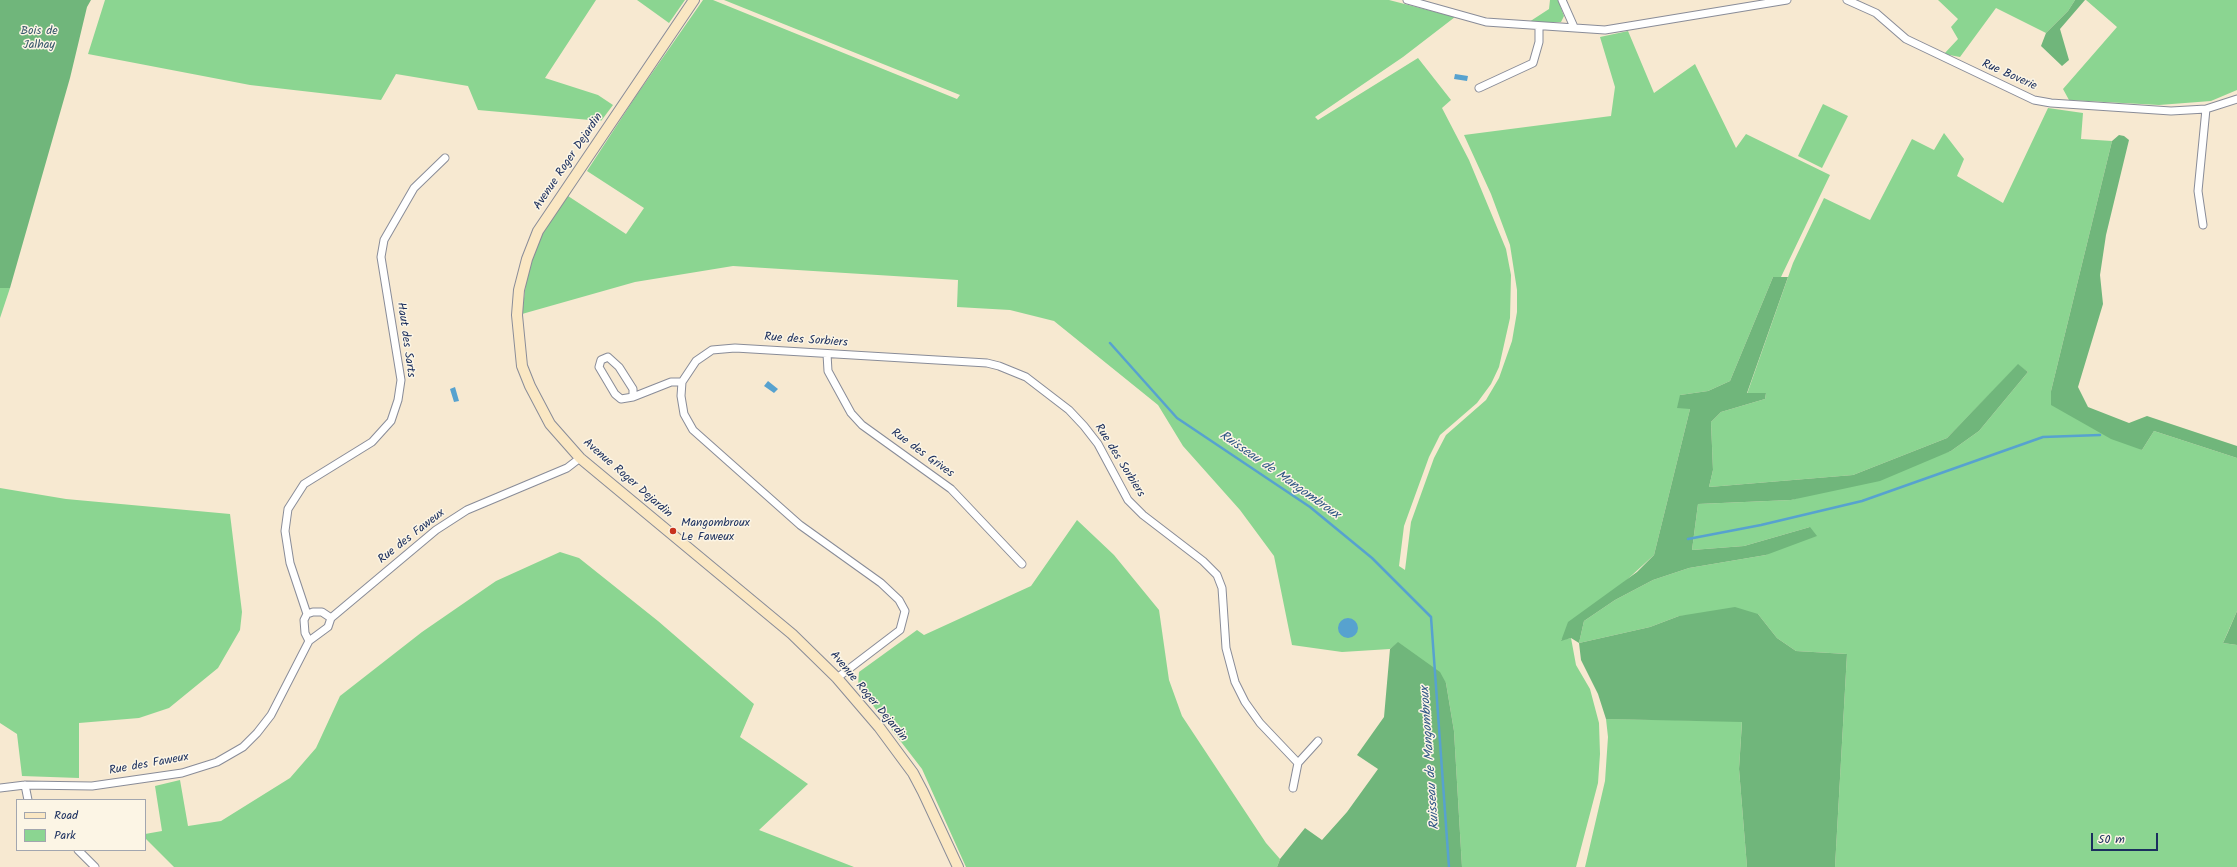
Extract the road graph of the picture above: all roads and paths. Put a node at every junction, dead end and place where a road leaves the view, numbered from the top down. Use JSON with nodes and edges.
{"nodes":[{"id":1,"x":694,"y":0,"type":"edge"},
{"id":2,"x":1407,"y":0,"type":"edge"},
{"id":3,"x":1562,"y":0,"type":"edge"},
{"id":4,"x":1787,"y":0,"type":"edge"},
{"id":5,"x":1847,"y":0,"type":"edge"},
{"id":6,"x":1539,"y":27,"type":"junction"},
{"id":7,"x":1574,"y":27,"type":"junction"},
{"id":8,"x":1479,"y":88,"type":"dead end"},
{"id":9,"x":2237,"y":98,"type":"edge"},
{"id":10,"x":2206,"y":109,"type":"junction"},
{"id":11,"x":445,"y":158,"type":"dead end"},
{"id":12,"x":2203,"y":225,"type":"dead end"},
{"id":13,"x":827,"y":354,"type":"junction"},
{"id":14,"x":682,"y":382,"type":"junction"},
{"id":15,"x":633,"y":397,"type":"junction"},
{"id":16,"x":580,"y":458,"type":"junction"},
{"id":17,"x":1022,"y":564,"type":"dead end"},
{"id":18,"x":307,"y":614,"type":"junction"},
{"id":19,"x":332,"y":618,"type":"junction"},
{"id":20,"x":309,"y":641,"type":"junction"},
{"id":21,"x":837,"y":678,"type":"junction"},
{"id":22,"x":1318,"y":741,"type":"dead end"},
{"id":23,"x":1298,"y":763,"type":"junction"},
{"id":24,"x":25,"y":785,"type":"junction"},
{"id":25,"x":0,"y":788,"type":"edge"},
{"id":26,"x":1293,"y":788,"type":"dead end"},
{"id":27,"x":28,"y":799,"type":"edge"},
{"id":28,"x":79,"y":851,"type":"edge"},
{"id":29,"x":95,"y":867,"type":"edge"},
{"id":30,"x":958,"y":867,"type":"edge"}],
"edges":[{"from":1,"to":16,"type":"main road","name":"Avenue Roger Dejardin"},
{"from":2,"to":6,"type":"street"},
{"from":3,"to":7,"type":"street"},
{"from":4,"to":7,"type":"street"},
{"from":5,"to":10,"type":"street","name":"Rue Boverie"},
{"from":6,"to":7,"type":"street"},
{"from":6,"to":8,"type":"street"},
{"from":9,"to":10,"type":"street","name":"Rue Boverie"},
{"from":10,"to":12,"type":"street"},
{"from":11,"to":18,"type":"street","name":"Haut des Sarts"},
{"from":13,"to":14,"type":"street","name":"Rue des Sorbiers"},
{"from":13,"to":17,"type":"street","name":"Rue des Grives"},
{"from":13,"to":23,"type":"street","name":"Rue des Sorbiers"},
{"from":14,"to":15,"type":"street"},
{"from":14,"to":21,"type":"street"},
{"from":15,"to":15,"type":"street"},
{"from":16,"to":19,"type":"street","name":"Rue des Faweux"},
{"from":16,"to":21,"type":"main road","name":"Avenue Roger Dejardin"},
{"from":18,"to":19,"type":"street"},
{"from":18,"to":20,"type":"street","name":"Haut des Sarts"},
{"from":19,"to":20,"type":"street"},
{"from":20,"to":24,"type":"street","name":"Rue des Faweux"},
{"from":21,"to":30,"type":"main road","name":"Avenue Roger Dejardin"},
{"from":22,"to":23,"type":"street"},
{"from":23,"to":26,"type":"street"},
{"from":24,"to":25,"type":"street","name":"Rue des Faweux"},
{"from":24,"to":27,"type":"street"},
{"from":28,"to":29,"type":"street"}]}
